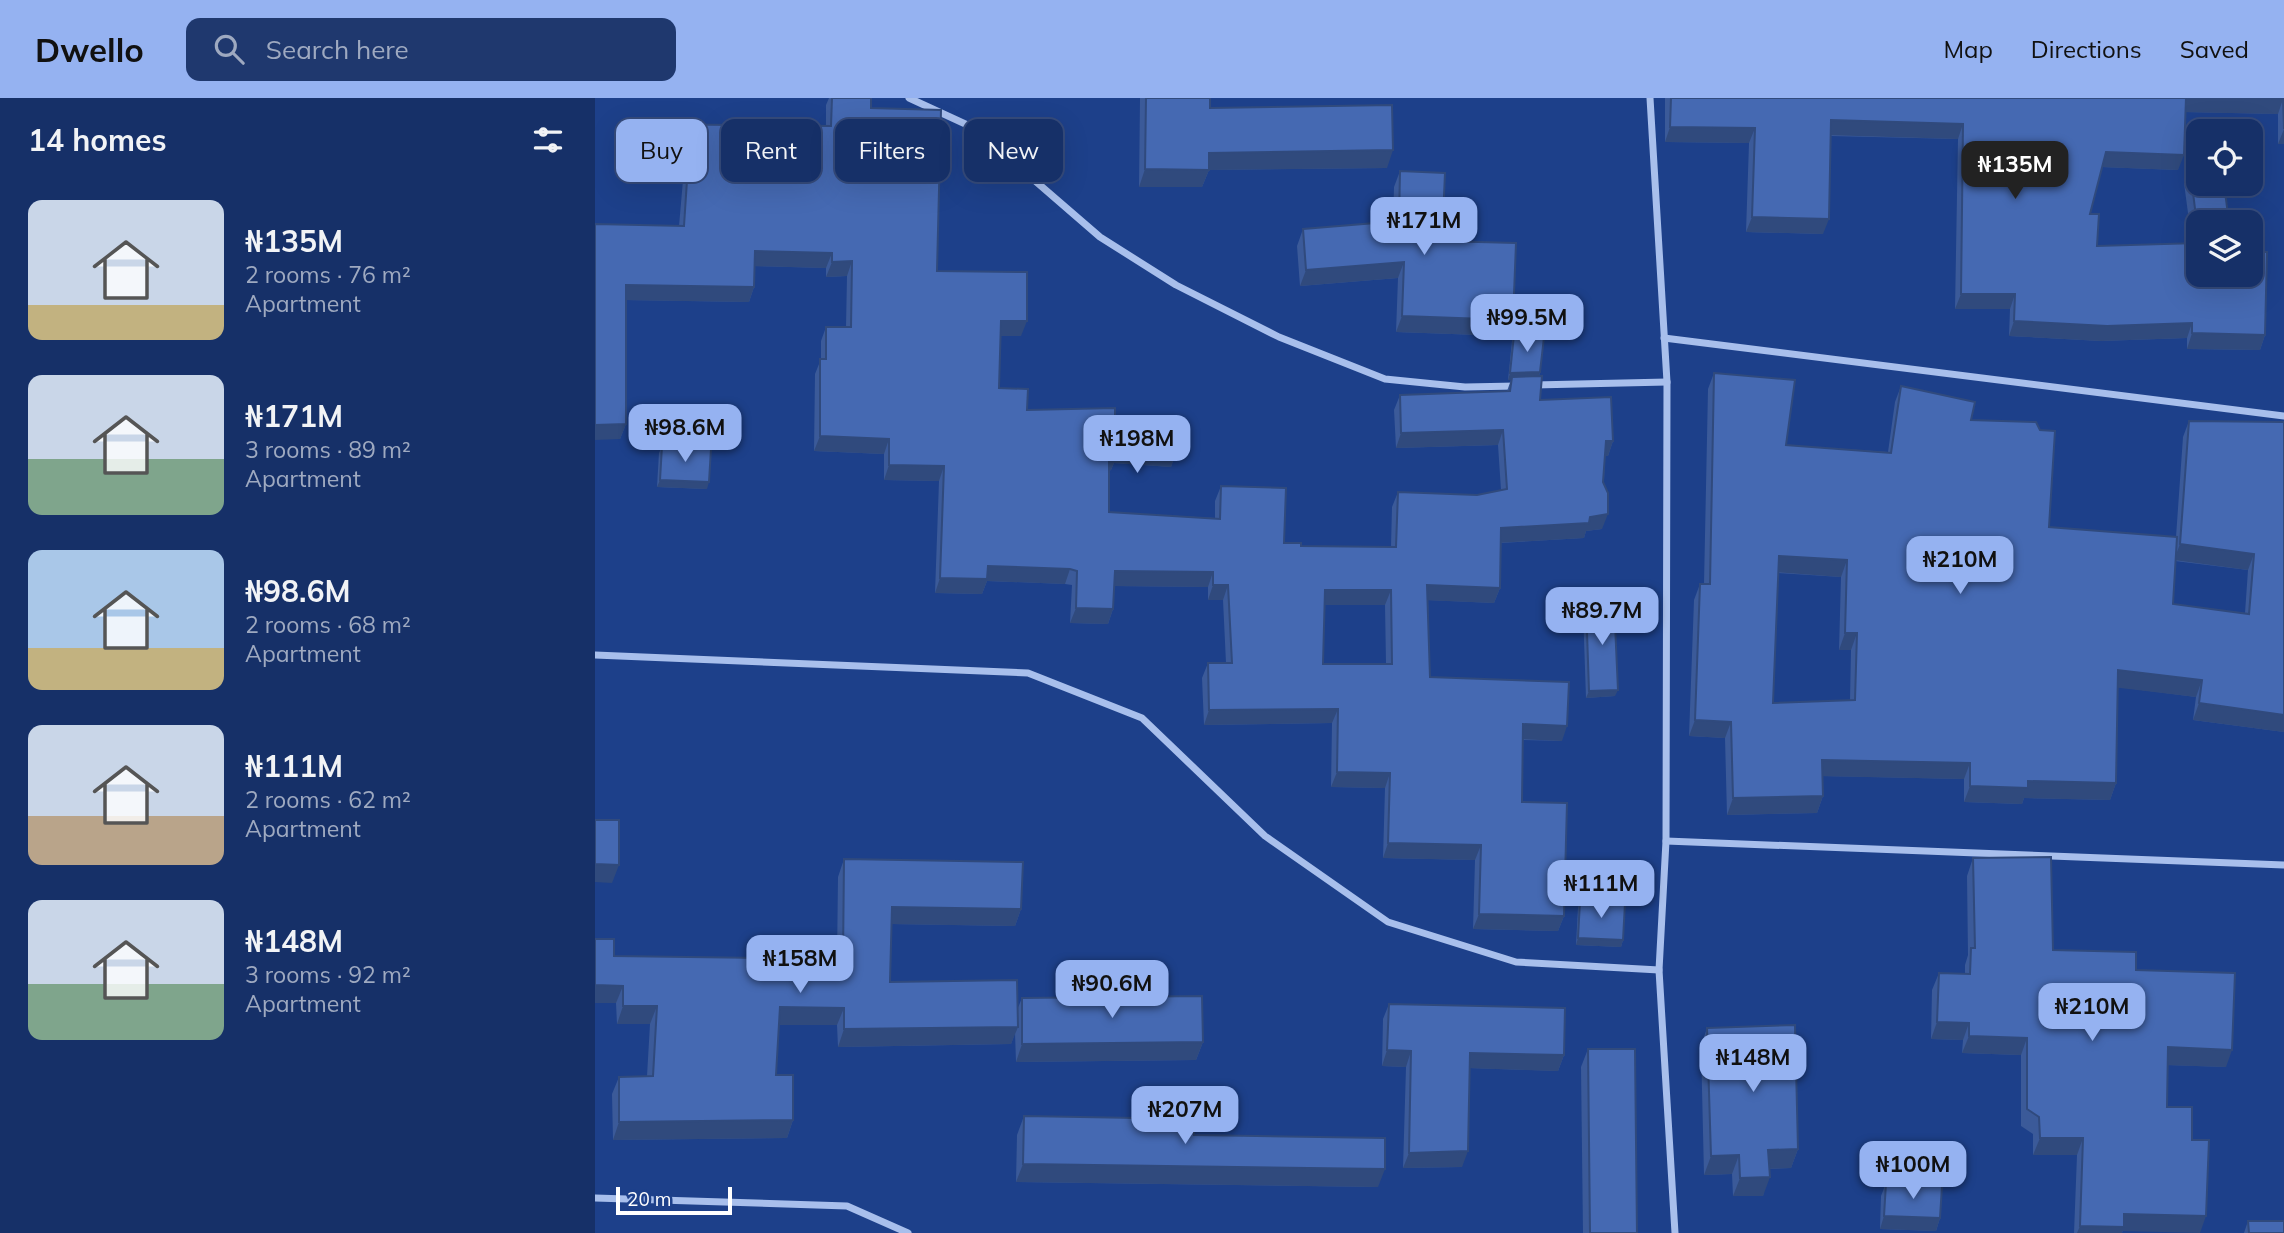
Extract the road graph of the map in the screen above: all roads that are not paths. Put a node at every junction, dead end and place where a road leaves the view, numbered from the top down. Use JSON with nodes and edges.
{"nodes":[{"id":1,"x":909,"y":98,"type":"edge"},
{"id":2,"x":1650,"y":98,"type":"edge"},
{"id":3,"x":1664,"y":338,"type":"junction"},
{"id":4,"x":1667,"y":382,"type":"junction"},
{"id":5,"x":2284,"y":416,"type":"edge"},
{"id":6,"x":595,"y":655,"type":"edge"},
{"id":7,"x":1666,"y":841,"type":"junction"},
{"id":8,"x":2284,"y":865,"type":"edge"},
{"id":9,"x":1659,"y":970,"type":"junction"},
{"id":10,"x":595,"y":1198,"type":"edge"},
{"id":11,"x":908,"y":1233,"type":"edge"},
{"id":12,"x":1675,"y":1233,"type":"edge"}],
"edges":[{"from":1,"to":4,"type":"street"},
{"from":2,"to":3,"type":"street"},
{"from":3,"to":4,"type":"street"},
{"from":3,"to":5,"type":"street"},
{"from":4,"to":7,"type":"street"},
{"from":6,"to":9,"type":"street"},
{"from":7,"to":8,"type":"street"},
{"from":7,"to":9,"type":"street"},
{"from":9,"to":12,"type":"street"},
{"from":10,"to":11,"type":"street"}]}
